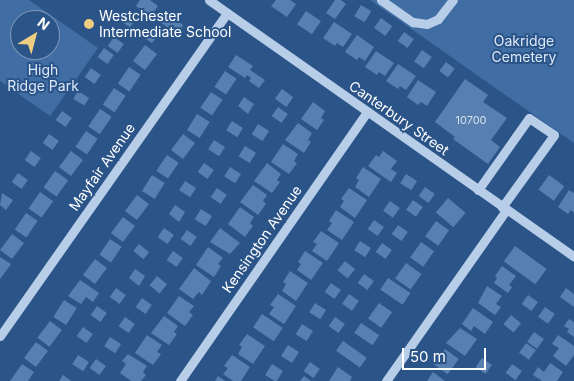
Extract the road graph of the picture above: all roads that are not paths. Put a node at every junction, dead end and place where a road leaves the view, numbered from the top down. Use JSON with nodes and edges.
{"nodes":[{"id":1,"x":209,"y":0,"type":"edge"},
{"id":2,"x":381,"y":0,"type":"edge"},
{"id":3,"x":453,"y":0,"type":"edge"},
{"id":4,"x":227,"y":13,"type":"junction"},
{"id":5,"x":367,"y":112,"type":"junction"},
{"id":6,"x":478,"y":190,"type":"junction"},
{"id":7,"x":504,"y":209,"type":"junction"},
{"id":8,"x":574,"y":258,"type":"edge"},
{"id":9,"x":0,"y":336,"type":"edge"},
{"id":10,"x":180,"y":381,"type":"edge"},
{"id":11,"x":386,"y":381,"type":"edge"}],
"edges":[{"from":1,"to":4,"type":"street","name":"Canterbury Street"},
{"from":2,"to":3,"type":"street"},
{"from":4,"to":5,"type":"street","name":"Canterbury Street"},
{"from":4,"to":9,"type":"street","name":"Mayfair Avenue"},
{"from":5,"to":6,"type":"street","name":"Canterbury Street"},
{"from":5,"to":10,"type":"street","name":"Kensington Avenue"},
{"from":6,"to":7,"type":"street","name":"Canterbury Street"},
{"from":6,"to":7,"type":"street"},
{"from":7,"to":8,"type":"street","name":"Canterbury Street"},
{"from":7,"to":11,"type":"street"}]}
